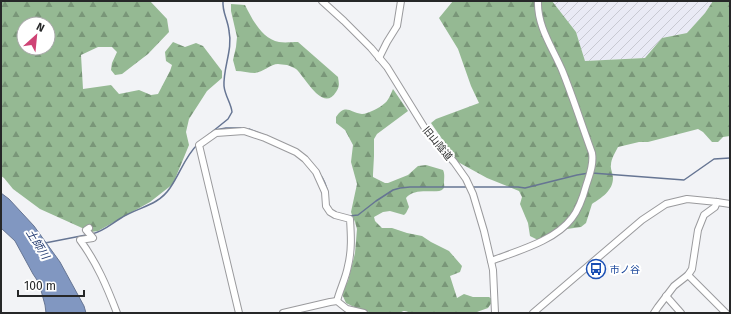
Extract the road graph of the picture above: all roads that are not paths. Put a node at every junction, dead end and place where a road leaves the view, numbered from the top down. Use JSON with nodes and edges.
{"nodes":[{"id":1,"x":322,"y":1,"type":"edge"},
{"id":2,"x":401,"y":1,"type":"edge"},
{"id":3,"x":538,"y":1,"type":"edge"},
{"id":4,"x":379,"y":58,"type":"junction"},
{"id":5,"x":717,"y":202,"type":"junction"},
{"id":6,"x":730,"y":204,"type":"edge"},
{"id":7,"x":89,"y":228,"type":"dead end"},
{"id":8,"x":491,"y":261,"type":"junction"},
{"id":9,"x":688,"y":275,"type":"junction"},
{"id":10,"x":666,"y":296,"type":"junction"},
{"id":11,"x":337,"y":301,"type":"junction"},
{"id":12,"x":117,"y":313,"type":"edge"},
{"id":13,"x":240,"y":313,"type":"edge"},
{"id":14,"x":284,"y":313,"type":"edge"},
{"id":15,"x":364,"y":313,"type":"edge"},
{"id":16,"x":495,"y":313,"type":"edge"},
{"id":17,"x":533,"y":313,"type":"edge"},
{"id":18,"x":654,"y":313,"type":"edge"},
{"id":19,"x":680,"y":313,"type":"edge"},
{"id":20,"x":726,"y":313,"type":"edge"}],
"edges":[{"from":1,"to":4,"type":"street","name":"旧山陰道"},
{"from":2,"to":4,"type":"street"},
{"from":3,"to":8,"type":"street"},
{"from":4,"to":8,"type":"street","name":"旧山陰道"},
{"from":5,"to":6,"type":"street"},
{"from":5,"to":9,"type":"street"},
{"from":5,"to":17,"type":"street"},
{"from":7,"to":12,"type":"street"},
{"from":8,"to":16,"type":"street","name":"旧山陰道"},
{"from":9,"to":10,"type":"street"},
{"from":9,"to":20,"type":"street"},
{"from":10,"to":18,"type":"street"},
{"from":10,"to":19,"type":"street"},
{"from":11,"to":13,"type":"street"},
{"from":11,"to":14,"type":"street"},
{"from":11,"to":15,"type":"street"}]}
